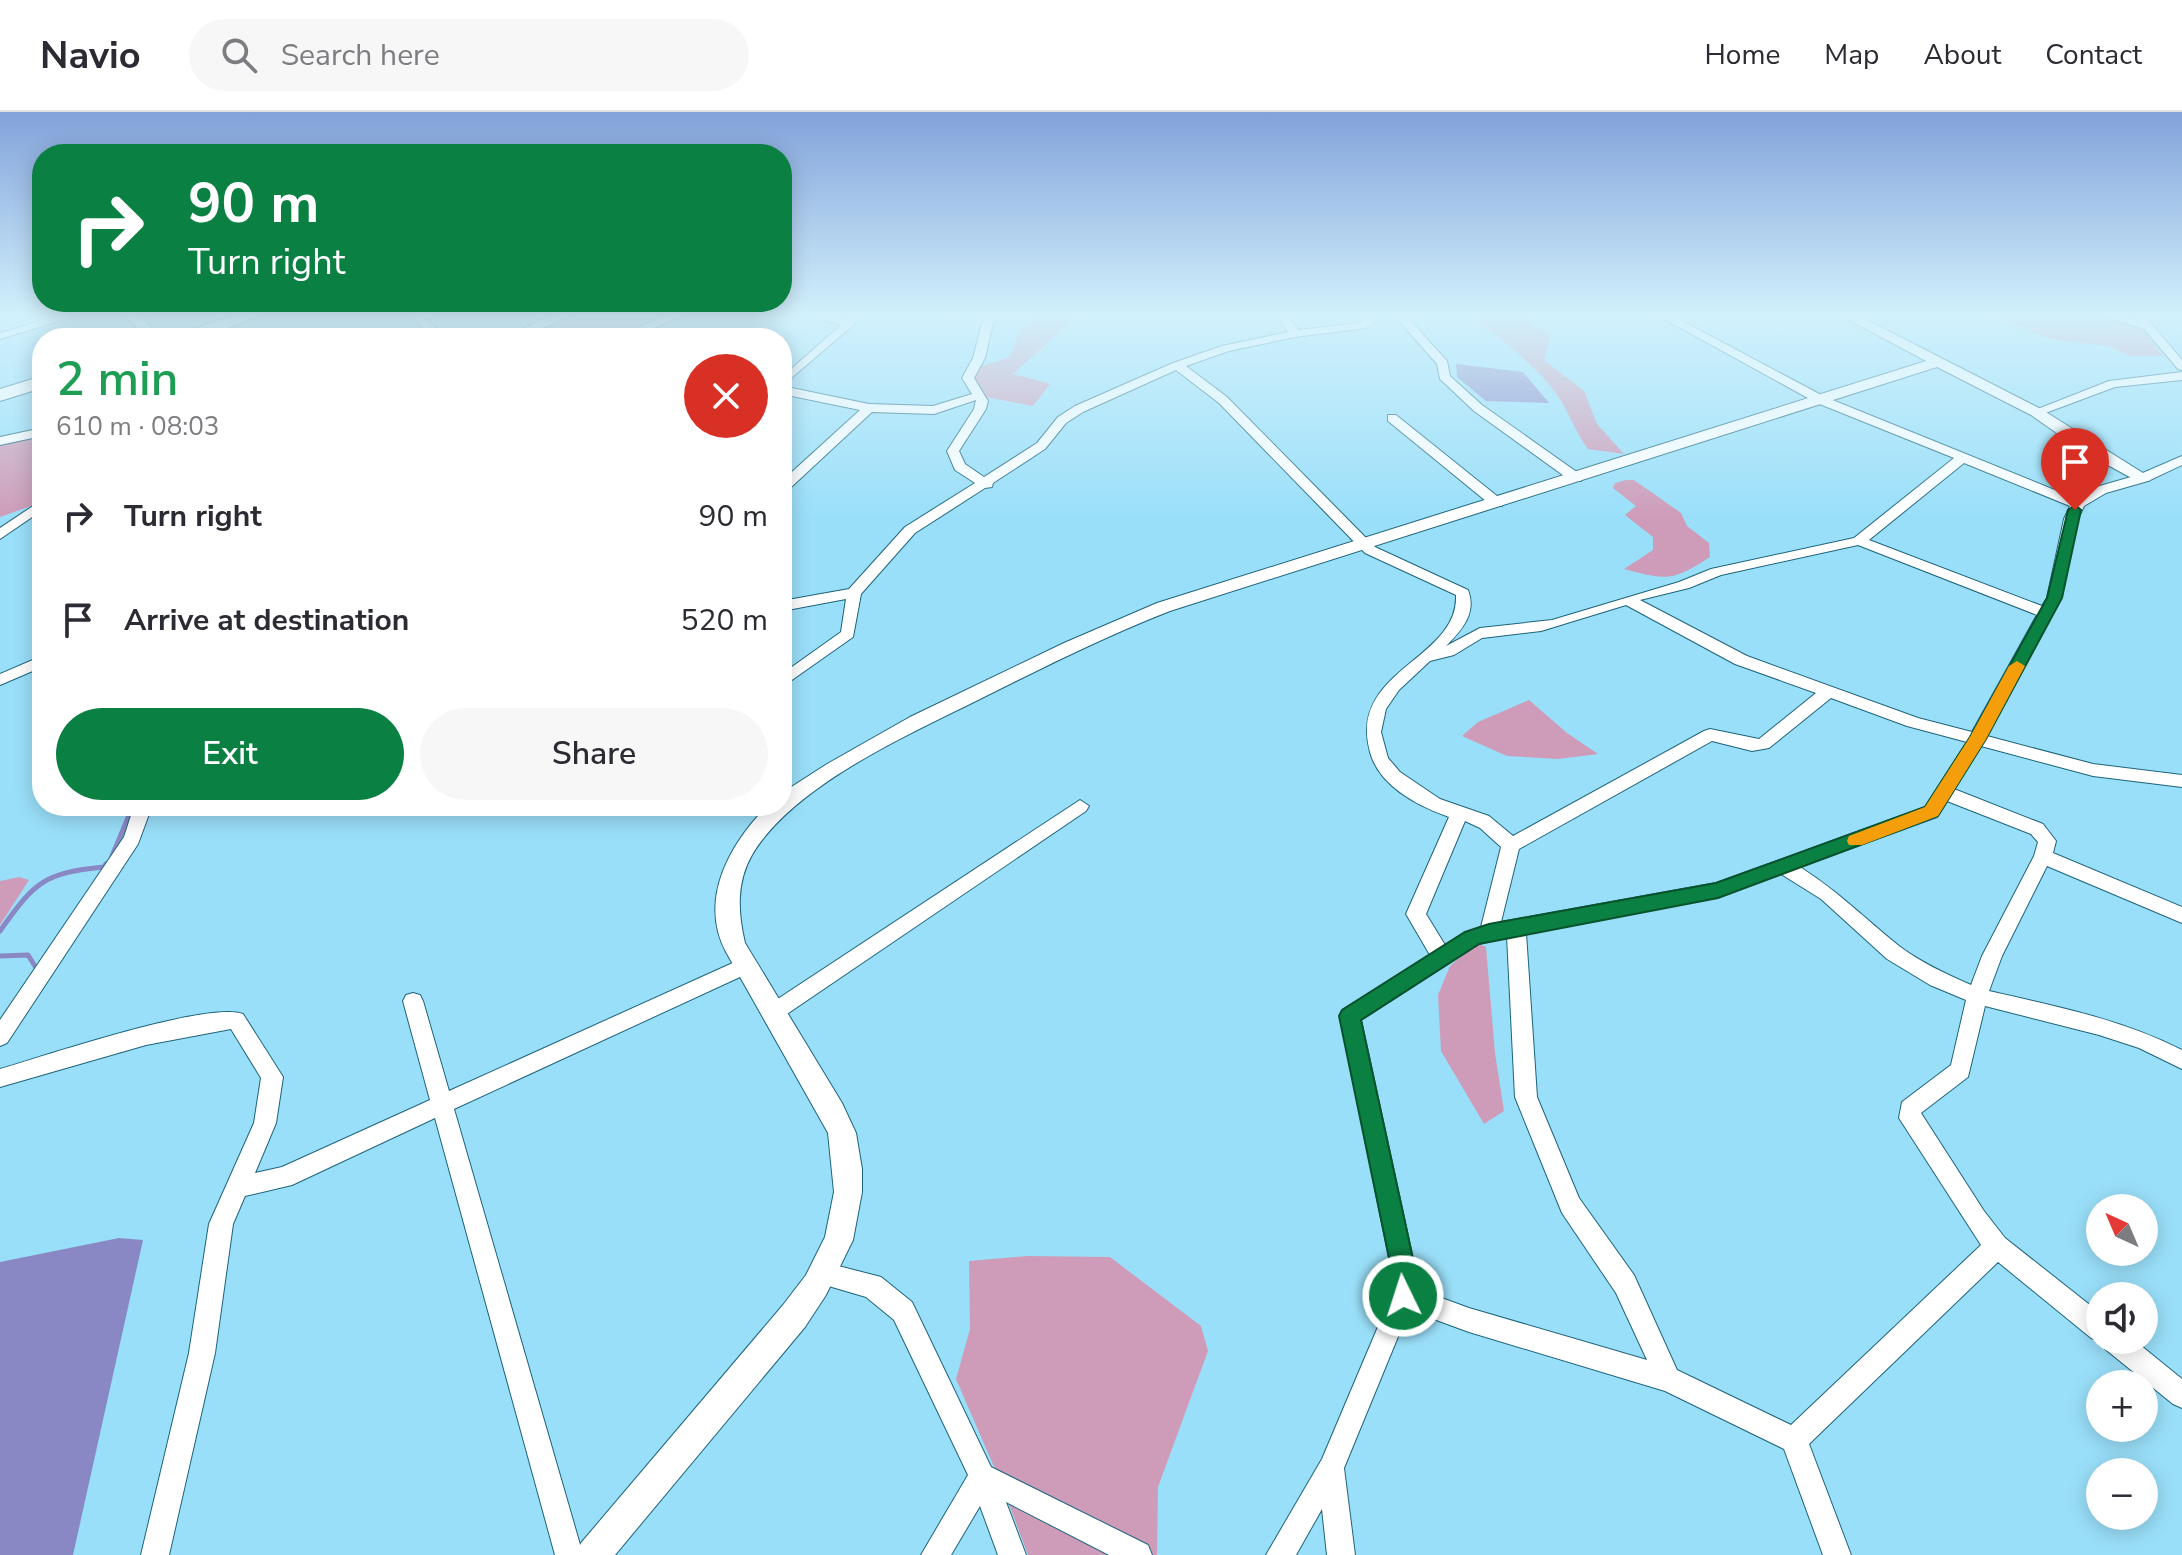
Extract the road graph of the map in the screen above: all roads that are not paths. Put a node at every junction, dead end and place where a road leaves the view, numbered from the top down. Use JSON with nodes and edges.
{"nodes":[{"id":1,"x":970,"y":382,"type":"edge"},
{"id":2,"x":1140,"y":382,"type":"edge"},
{"id":3,"x":1200,"y":382,"type":"edge"},
{"id":4,"x":1450,"y":382,"type":"edge"},
{"id":5,"x":1788,"y":382,"type":"edge"},
{"id":6,"x":1875,"y":382,"type":"edge"},
{"id":7,"x":1978,"y":382,"type":"edge"},
{"id":8,"x":2127,"y":382,"type":"edge"},
{"id":9,"x":32,"y":385,"type":"edge"},
{"id":10,"x":792,"y":392,"type":"edge"},
{"id":11,"x":0,"y":395,"type":"edge"},
{"id":12,"x":977,"y":396,"type":"junction"},
{"id":13,"x":1821,"y":400,"type":"junction"},
{"id":14,"x":869,"y":408,"type":"junction"},
{"id":15,"x":2036,"y":412,"type":"junction"},
{"id":16,"x":1392,"y":418,"type":"dead end"},
{"id":17,"x":32,"y":434,"type":"edge"},
{"id":18,"x":0,"y":441,"type":"edge"},
{"id":19,"x":1963,"y":457,"type":"junction"},
{"id":20,"x":2182,"y":460,"type":"edge"},
{"id":21,"x":1576,"y":478,"type":"junction"},
{"id":22,"x":2143,"y":478,"type":"junction"},
{"id":23,"x":792,"y":479,"type":"edge"},
{"id":24,"x":987,"y":484,"type":"junction"},
{"id":25,"x":1497,"y":503,"type":"junction"},
{"id":26,"x":2078,"y":504,"type":"junction"},
{"id":27,"x":32,"y":511,"type":"edge"},
{"id":28,"x":0,"y":535,"type":"edge"},
{"id":29,"x":1859,"y":541,"type":"junction"},
{"id":30,"x":1366,"y":543,"type":"junction"},
{"id":31,"x":854,"y":593,"type":"junction"},
{"id":32,"x":1628,"y":600,"type":"junction"},
{"id":33,"x":792,"y":604,"type":"edge"},
{"id":34,"x":2047,"y":613,"type":"junction"},
{"id":35,"x":1425,"y":656,"type":"junction"},
{"id":36,"x":32,"y":666,"type":"edge"},
{"id":37,"x":792,"y":675,"type":"edge"},
{"id":38,"x":0,"y":680,"type":"edge"},
{"id":39,"x":1829,"y":691,"type":"junction"},
{"id":40,"x":1977,"y":739,"type":"junction"},
{"id":41,"x":2182,"y":781,"type":"edge"},
{"id":42,"x":1943,"y":792,"type":"junction"},
{"id":43,"x":792,"y":797,"type":"edge"},
{"id":44,"x":1080,"y":806,"type":"dead end"},
{"id":45,"x":1459,"y":814,"type":"junction"},
{"id":46,"x":140,"y":816,"type":"edge"},
{"id":47,"x":768,"y":816,"type":"edge"},
{"id":48,"x":1511,"y":845,"type":"junction"},
{"id":49,"x":2043,"y":856,"type":"junction"},
{"id":50,"x":1784,"y":867,"type":"junction"},
{"id":51,"x":2182,"y":915,"type":"edge"},
{"id":52,"x":1516,"y":927,"type":"junction"},
{"id":53,"x":1489,"y":932,"type":"junction"},
{"id":54,"x":1442,"y":957,"type":"junction"},
{"id":55,"x":746,"y":965,"type":"junction"},
{"id":56,"x":1977,"y":996,"type":"junction"},
{"id":57,"x":413,"y":1001,"type":"dead end"},
{"id":58,"x":774,"y":1012,"type":"junction"},
{"id":59,"x":0,"y":1037,"type":"edge"},
{"id":60,"x":2182,"y":1060,"type":"edge"},
{"id":61,"x":0,"y":1078,"type":"edge"},
{"id":62,"x":441,"y":1105,"type":"junction"},
{"id":63,"x":237,"y":1187,"type":"junction"},
{"id":64,"x":1997,"y":1246,"type":"junction"},
{"id":65,"x":823,"y":1274,"type":"junction"},
{"id":66,"x":1403,"y":1296,"type":"junction"},
{"id":67,"x":2086,"y":1318,"type":"edge"},
{"id":68,"x":2131,"y":1354,"type":"edge"},
{"id":69,"x":1668,"y":1379,"type":"junction"},
{"id":70,"x":2182,"y":1395,"type":"edge"},
{"id":71,"x":1794,"y":1440,"type":"junction"},
{"id":72,"x":1331,"y":1468,"type":"junction"},
{"id":73,"x":982,"y":1476,"type":"junction"},
{"id":74,"x":155,"y":1555,"type":"edge"},
{"id":75,"x":569,"y":1555,"type":"edge"},
{"id":76,"x":593,"y":1555,"type":"edge"},
{"id":77,"x":935,"y":1555,"type":"edge"},
{"id":78,"x":1012,"y":1555,"type":"edge"},
{"id":79,"x":1138,"y":1555,"type":"edge"},
{"id":80,"x":1280,"y":1555,"type":"edge"},
{"id":81,"x":1341,"y":1555,"type":"edge"},
{"id":82,"x":1837,"y":1555,"type":"edge"}],
"edges":[{"from":1,"to":12,"type":"street"},
{"from":2,"to":24,"type":"street"},
{"from":3,"to":30,"type":"street"},
{"from":4,"to":21,"type":"street"},
{"from":5,"to":13,"type":"street"},
{"from":6,"to":13,"type":"street"},
{"from":7,"to":15,"type":"street"},
{"from":8,"to":15,"type":"street"},
{"from":9,"to":11,"type":"highway"},
{"from":10,"to":14,"type":"street"},
{"from":12,"to":14,"type":"street"},
{"from":12,"to":24,"type":"street"},
{"from":13,"to":19,"type":"street"},
{"from":13,"to":21,"type":"street"},
{"from":14,"to":23,"type":"street"},
{"from":15,"to":22,"type":"street"},
{"from":16,"to":25,"type":"street"},
{"from":17,"to":18,"type":"street"},
{"from":19,"to":26,"type":"street"},
{"from":19,"to":29,"type":"street"},
{"from":20,"to":22,"type":"street"},
{"from":21,"to":25,"type":"street"},
{"from":22,"to":26,"type":"street"},
{"from":24,"to":31,"type":"street"},
{"from":25,"to":30,"type":"street"},
{"from":26,"to":34,"type":"street"},
{"from":27,"to":28,"type":"street"},
{"from":29,"to":32,"type":"street"},
{"from":29,"to":34,"type":"street"},
{"from":30,"to":35,"type":"street"},
{"from":30,"to":43,"type":"street"},
{"from":31,"to":33,"type":"street"},
{"from":31,"to":37,"type":"street"},
{"from":32,"to":35,"type":"street"},
{"from":32,"to":39,"type":"street"},
{"from":34,"to":40,"type":"street"},
{"from":35,"to":45,"type":"street"},
{"from":36,"to":38,"type":"street"},
{"from":39,"to":40,"type":"street"},
{"from":39,"to":48,"type":"street"},
{"from":40,"to":41,"type":"street"},
{"from":40,"to":42,"type":"street"},
{"from":42,"to":49,"type":"street"},
{"from":42,"to":50,"type":"street"},
{"from":44,"to":58,"type":"street"},
{"from":45,"to":48,"type":"street"},
{"from":45,"to":54,"type":"street"},
{"from":46,"to":59,"type":"street"},
{"from":47,"to":55,"type":"street"},
{"from":48,"to":53,"type":"street"},
{"from":49,"to":51,"type":"street"},
{"from":49,"to":56,"type":"street"},
{"from":50,"to":52,"type":"street"},
{"from":50,"to":56,"type":"street"},
{"from":52,"to":53,"type":"street"},
{"from":52,"to":69,"type":"street"},
{"from":53,"to":54,"type":"street"},
{"from":54,"to":66,"type":"street"},
{"from":55,"to":58,"type":"street"},
{"from":55,"to":62,"type":"street"},
{"from":56,"to":60,"type":"street"},
{"from":56,"to":64,"type":"street"},
{"from":57,"to":62,"type":"street"},
{"from":58,"to":65,"type":"street"},
{"from":61,"to":63,"type":"street"},
{"from":62,"to":63,"type":"street"},
{"from":62,"to":75,"type":"street"},
{"from":63,"to":74,"type":"street"},
{"from":64,"to":67,"type":"street"},
{"from":64,"to":71,"type":"street"},
{"from":65,"to":73,"type":"street"},
{"from":65,"to":76,"type":"street"},
{"from":66,"to":69,"type":"street"},
{"from":66,"to":72,"type":"street"},
{"from":68,"to":70,"type":"street"},
{"from":69,"to":71,"type":"street"},
{"from":71,"to":82,"type":"street"},
{"from":72,"to":80,"type":"street"},
{"from":72,"to":81,"type":"street"},
{"from":73,"to":77,"type":"street"},
{"from":73,"to":78,"type":"street"},
{"from":73,"to":79,"type":"street"}]}
